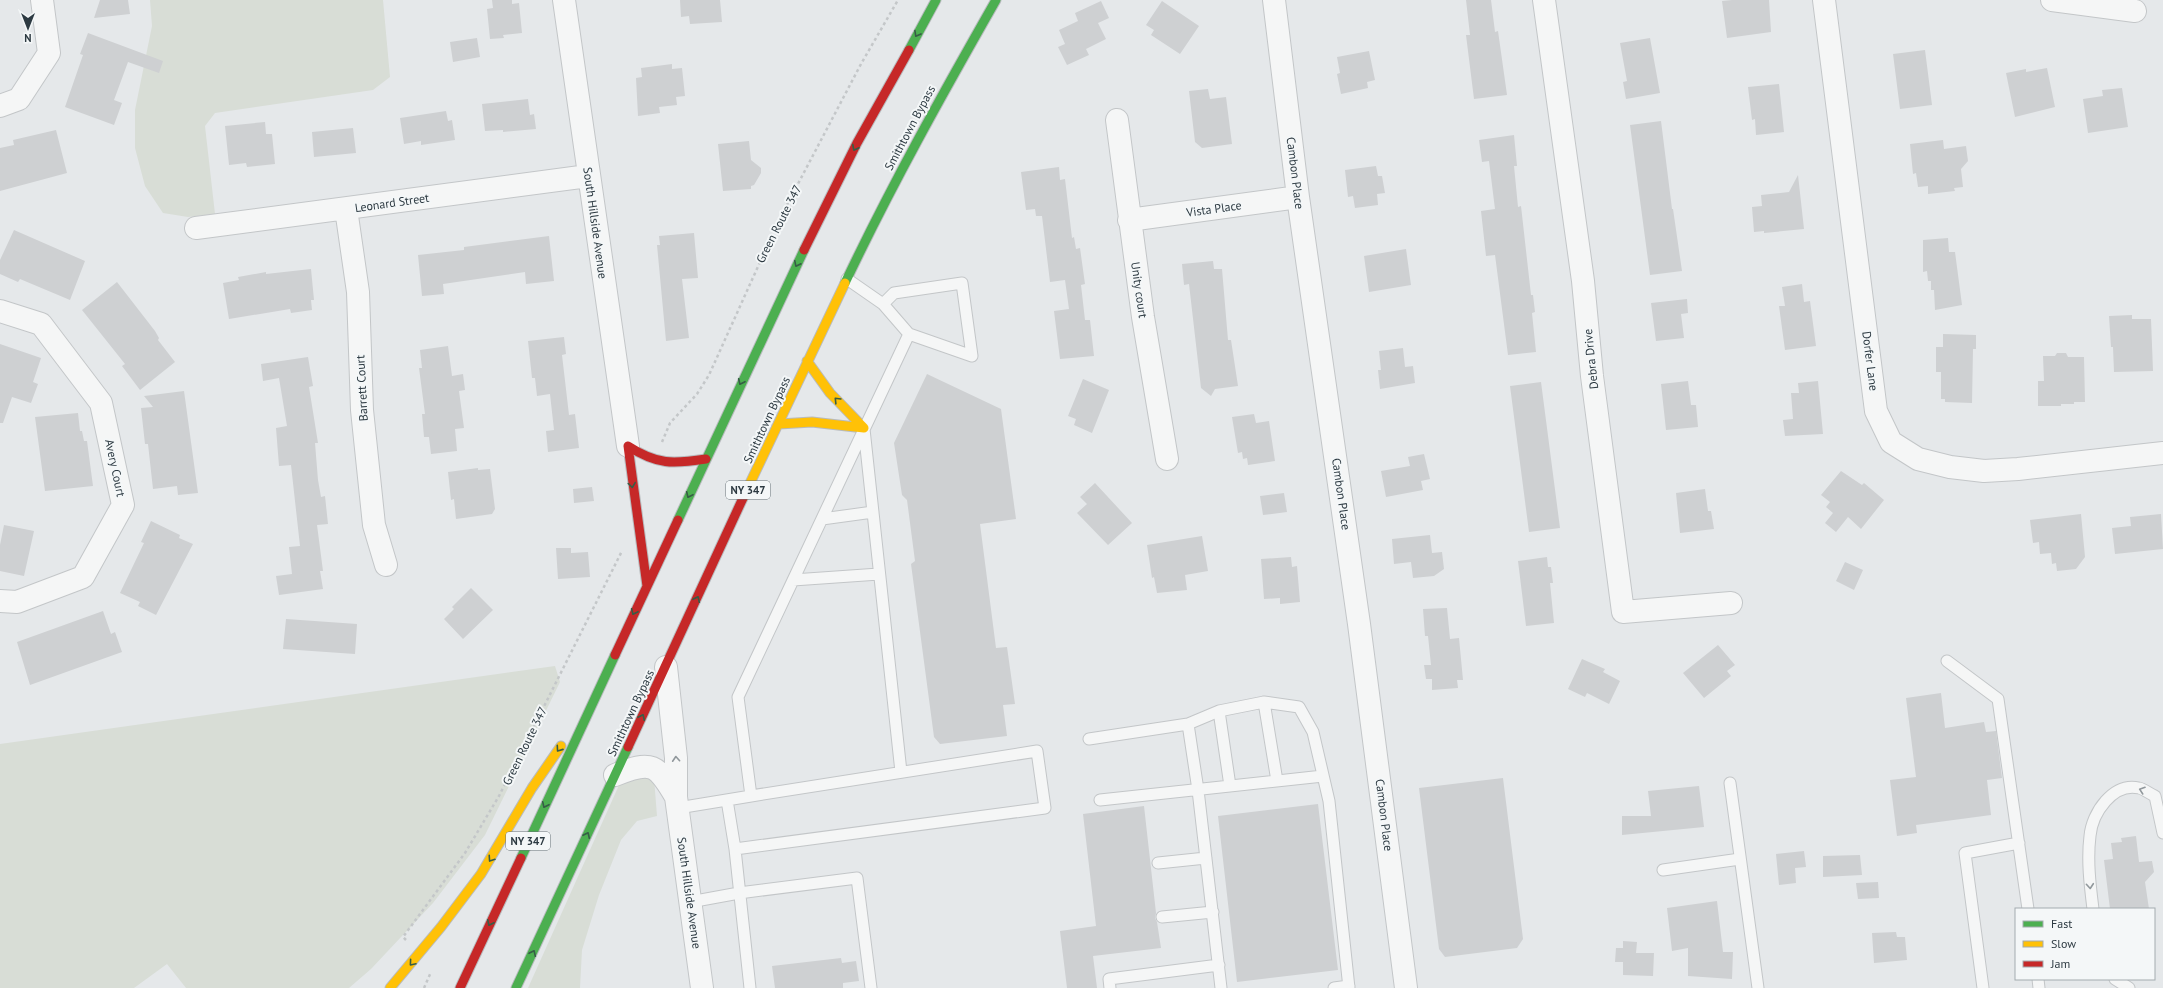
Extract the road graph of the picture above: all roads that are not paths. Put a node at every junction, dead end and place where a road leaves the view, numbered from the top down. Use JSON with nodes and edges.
{"nodes":[{"id":1,"x":42,"y":0,"type":"edge"},
{"id":2,"x":564,"y":0,"type":"edge"},
{"id":3,"x":936,"y":0,"type":"edge"},
{"id":4,"x":996,"y":0,"type":"edge"},
{"id":5,"x":1274,"y":0,"type":"edge"},
{"id":6,"x":1544,"y":0,"type":"edge"},
{"id":7,"x":1824,"y":0,"type":"edge"},
{"id":8,"x":2052,"y":0,"type":"edge"},
{"id":9,"x":2136,"y":11,"type":"dead end"},
{"id":10,"x":0,"y":106,"type":"edge"},
{"id":11,"x":1118,"y":120,"type":"dead end"},
{"id":12,"x":588,"y":176,"type":"junction"},
{"id":13,"x":1298,"y":197,"type":"junction"},
{"id":14,"x":346,"y":209,"type":"junction"},
{"id":15,"x":1129,"y":220,"type":"junction"},
{"id":16,"x":196,"y":228,"type":"dead end"},
{"id":17,"x":847,"y":279,"type":"junction"},
{"id":18,"x":883,"y":304,"type":"junction"},
{"id":19,"x":0,"y":311,"type":"edge"},
{"id":20,"x":909,"y":334,"type":"junction"},
{"id":21,"x":807,"y":361,"type":"junction"},
{"id":22,"x":779,"y":424,"type":"junction"},
{"id":23,"x":864,"y":428,"type":"junction"},
{"id":24,"x":628,"y":446,"type":"junction"},
{"id":25,"x":2163,"y":453,"type":"edge"},
{"id":26,"x":706,"y":459,"type":"junction"},
{"id":27,"x":1167,"y":459,"type":"dead end"},
{"id":28,"x":873,"y":512,"type":"junction"},
{"id":29,"x":822,"y":519,"type":"junction"},
{"id":30,"x":386,"y":565,"type":"dead end"},
{"id":31,"x":880,"y":574,"type":"junction"},
{"id":32,"x":793,"y":580,"type":"junction"},
{"id":33,"x":647,"y":586,"type":"junction"},
{"id":34,"x":0,"y":601,"type":"edge"},
{"id":35,"x":1731,"y":603,"type":"dead end"},
{"id":36,"x":1947,"y":661,"type":"dead end"},
{"id":37,"x":666,"y":667,"type":"junction"},
{"id":38,"x":597,"y":694,"type":"junction"},
{"id":39,"x":1264,"y":702,"type":"junction"},
{"id":40,"x":1219,"y":711,"type":"junction"},
{"id":41,"x":1188,"y":724,"type":"junction"},
{"id":42,"x":1089,"y":739,"type":"dead end"},
{"id":43,"x":901,"y":772,"type":"junction"},
{"id":44,"x":615,"y":775,"type":"junction"},
{"id":45,"x":1323,"y":776,"type":"junction"},
{"id":46,"x":1277,"y":781,"type":"junction"},
{"id":47,"x":1730,"y":783,"type":"dead end"},
{"id":48,"x":1230,"y":786,"type":"junction"},
{"id":49,"x":1198,"y":790,"type":"junction"},
{"id":50,"x":751,"y":796,"type":"junction"},
{"id":51,"x":727,"y":800,"type":"junction"},
{"id":52,"x":1100,"y":800,"type":"dead end"},
{"id":53,"x":677,"y":803,"type":"junction"},
{"id":54,"x":2163,"y":833,"type":"edge"},
{"id":55,"x":2019,"y":843,"type":"junction"},
{"id":56,"x":735,"y":849,"type":"junction"},
{"id":57,"x":1206,"y":858,"type":"junction"},
{"id":58,"x":1740,"y":859,"type":"junction"},
{"id":59,"x":1158,"y":863,"type":"dead end"},
{"id":60,"x":1663,"y":870,"type":"dead end"},
{"id":61,"x":739,"y":893,"type":"junction"},
{"id":62,"x":690,"y":902,"type":"junction"},
{"id":63,"x":2028,"y":908,"type":"edge"},
{"id":64,"x":2093,"y":908,"type":"edge"},
{"id":65,"x":1213,"y":912,"type":"junction"},
{"id":66,"x":1162,"y":917,"type":"dead end"},
{"id":67,"x":1219,"y":965,"type":"junction"},
{"id":68,"x":2117,"y":980,"type":"edge"},
{"id":69,"x":1349,"y":987,"type":"edge"},
{"id":70,"x":390,"y":988,"type":"edge"},
{"id":71,"x":460,"y":988,"type":"edge"},
{"id":72,"x":516,"y":988,"type":"edge"},
{"id":73,"x":702,"y":988,"type":"edge"},
{"id":74,"x":750,"y":988,"type":"edge"},
{"id":75,"x":871,"y":988,"type":"edge"},
{"id":76,"x":1110,"y":988,"type":"edge"},
{"id":77,"x":1222,"y":988,"type":"edge"},
{"id":78,"x":1334,"y":988,"type":"edge"},
{"id":79,"x":1406,"y":988,"type":"edge"},
{"id":80,"x":1758,"y":988,"type":"edge"},
{"id":81,"x":1983,"y":988,"type":"edge"},
{"id":82,"x":2129,"y":988,"type":"edge"}],
"edges":[{"from":1,"to":10,"type":"street"},
{"from":2,"to":12,"type":"street","name":"South Hillside Avenue"},
{"from":3,"to":26,"type":"highway","number":"NY 347","one_way":true},
{"from":4,"to":17,"type":"highway","name":"Smithtown Bypass","number":"NY 347"},
{"from":5,"to":13,"type":"street","name":"Cambon Place"},
{"from":6,"to":35,"type":"street","name":"Debra Drive"},
{"from":7,"to":25,"type":"street","name":"Dorfer Lane"},
{"from":8,"to":9,"type":"street"},
{"from":11,"to":15,"type":"street","name":"Unity court"},
{"from":12,"to":14,"type":"street","name":"Leonard Street"},
{"from":12,"to":24,"type":"street","name":"South Hillside Avenue"},
{"from":13,"to":15,"type":"street","name":"Vista Place"},
{"from":13,"to":79,"type":"street","name":"Cambon Place"},
{"from":14,"to":16,"type":"street","name":"Leonard Street"},
{"from":14,"to":30,"type":"street","name":"Barrett Court"},
{"from":15,"to":27,"type":"street","name":"Unity court"},
{"from":17,"to":18,"type":"lane"},
{"from":17,"to":21,"type":"highway","name":"Smithtown Bypass","number":"NY 347"},
{"from":18,"to":20,"type":"lane"},
{"from":18,"to":20,"type":"lane"},
{"from":19,"to":34,"type":"street","name":"Avery Court"},
{"from":20,"to":23,"type":"lane"},
{"from":21,"to":22,"type":"highway","name":"Smithtown Bypass","number":"NY 347"},
{"from":23,"to":21,"type":"highway","one_way":true},
{"from":22,"to":23,"type":"highway"},
{"from":37,"to":22,"type":"highway","name":"Smithtown Bypass","number":"NY 347","one_way":true},
{"from":23,"to":28,"type":"lane"},
{"from":23,"to":29,"type":"lane"},
{"from":24,"to":26,"type":"highway"},
{"from":24,"to":33,"type":"highway","one_way":true},
{"from":26,"to":33,"type":"highway","number":"NY 347","one_way":true},
{"from":28,"to":29,"type":"lane"},
{"from":28,"to":31,"type":"lane"},
{"from":29,"to":32,"type":"lane"},
{"from":31,"to":32,"type":"lane"},
{"from":31,"to":43,"type":"lane"},
{"from":32,"to":50,"type":"lane"},
{"from":33,"to":38,"type":"highway","number":"NY 347","one_way":true},
{"from":36,"to":55,"type":"lane"},
{"from":44,"to":37,"type":"highway","name":"Smithtown Bypass","number":"NY 347","one_way":true},
{"from":53,"to":37,"type":"street","name":"South Hillside Avenue","one_way":true},
{"from":38,"to":70,"type":"highway","one_way":true},
{"from":38,"to":71,"type":"highway","number":"NY 347","one_way":true},
{"from":39,"to":40,"type":"lane"},
{"from":39,"to":45,"type":"lane"},
{"from":39,"to":46,"type":"lane"},
{"from":40,"to":41,"type":"lane"},
{"from":40,"to":48,"type":"lane"},
{"from":41,"to":42,"type":"lane"},
{"from":41,"to":49,"type":"lane"},
{"from":43,"to":50,"type":"lane"},
{"from":43,"to":56,"type":"lane"},
{"from":44,"to":53,"type":"street","name":"South Hillside Avenue"},
{"from":72,"to":44,"type":"highway","name":"Smithtown Bypass","number":"NY 347","one_way":true},
{"from":45,"to":46,"type":"lane"},
{"from":45,"to":69,"type":"lane"},
{"from":46,"to":48,"type":"lane"},
{"from":47,"to":58,"type":"lane"},
{"from":48,"to":49,"type":"lane"},
{"from":49,"to":52,"type":"lane"},
{"from":49,"to":57,"type":"lane"},
{"from":50,"to":51,"type":"lane"},
{"from":51,"to":53,"type":"lane"},
{"from":51,"to":56,"type":"lane"},
{"from":53,"to":62,"type":"street","name":"South Hillside Avenue"},
{"from":54,"to":64,"type":"lane","one_way":true},
{"from":55,"to":63,"type":"lane"},
{"from":55,"to":81,"type":"lane"},
{"from":56,"to":61,"type":"lane"},
{"from":57,"to":59,"type":"lane"},
{"from":57,"to":65,"type":"lane"},
{"from":58,"to":60,"type":"lane"},
{"from":58,"to":80,"type":"lane"},
{"from":61,"to":62,"type":"lane"},
{"from":61,"to":74,"type":"lane"},
{"from":61,"to":75,"type":"lane"},
{"from":62,"to":73,"type":"street","name":"South Hillside Avenue"},
{"from":65,"to":66,"type":"lane"},
{"from":65,"to":67,"type":"lane"},
{"from":67,"to":76,"type":"lane"},
{"from":67,"to":77,"type":"lane"},
{"from":68,"to":82,"type":"lane"},
{"from":69,"to":78,"type":"lane"}]}
